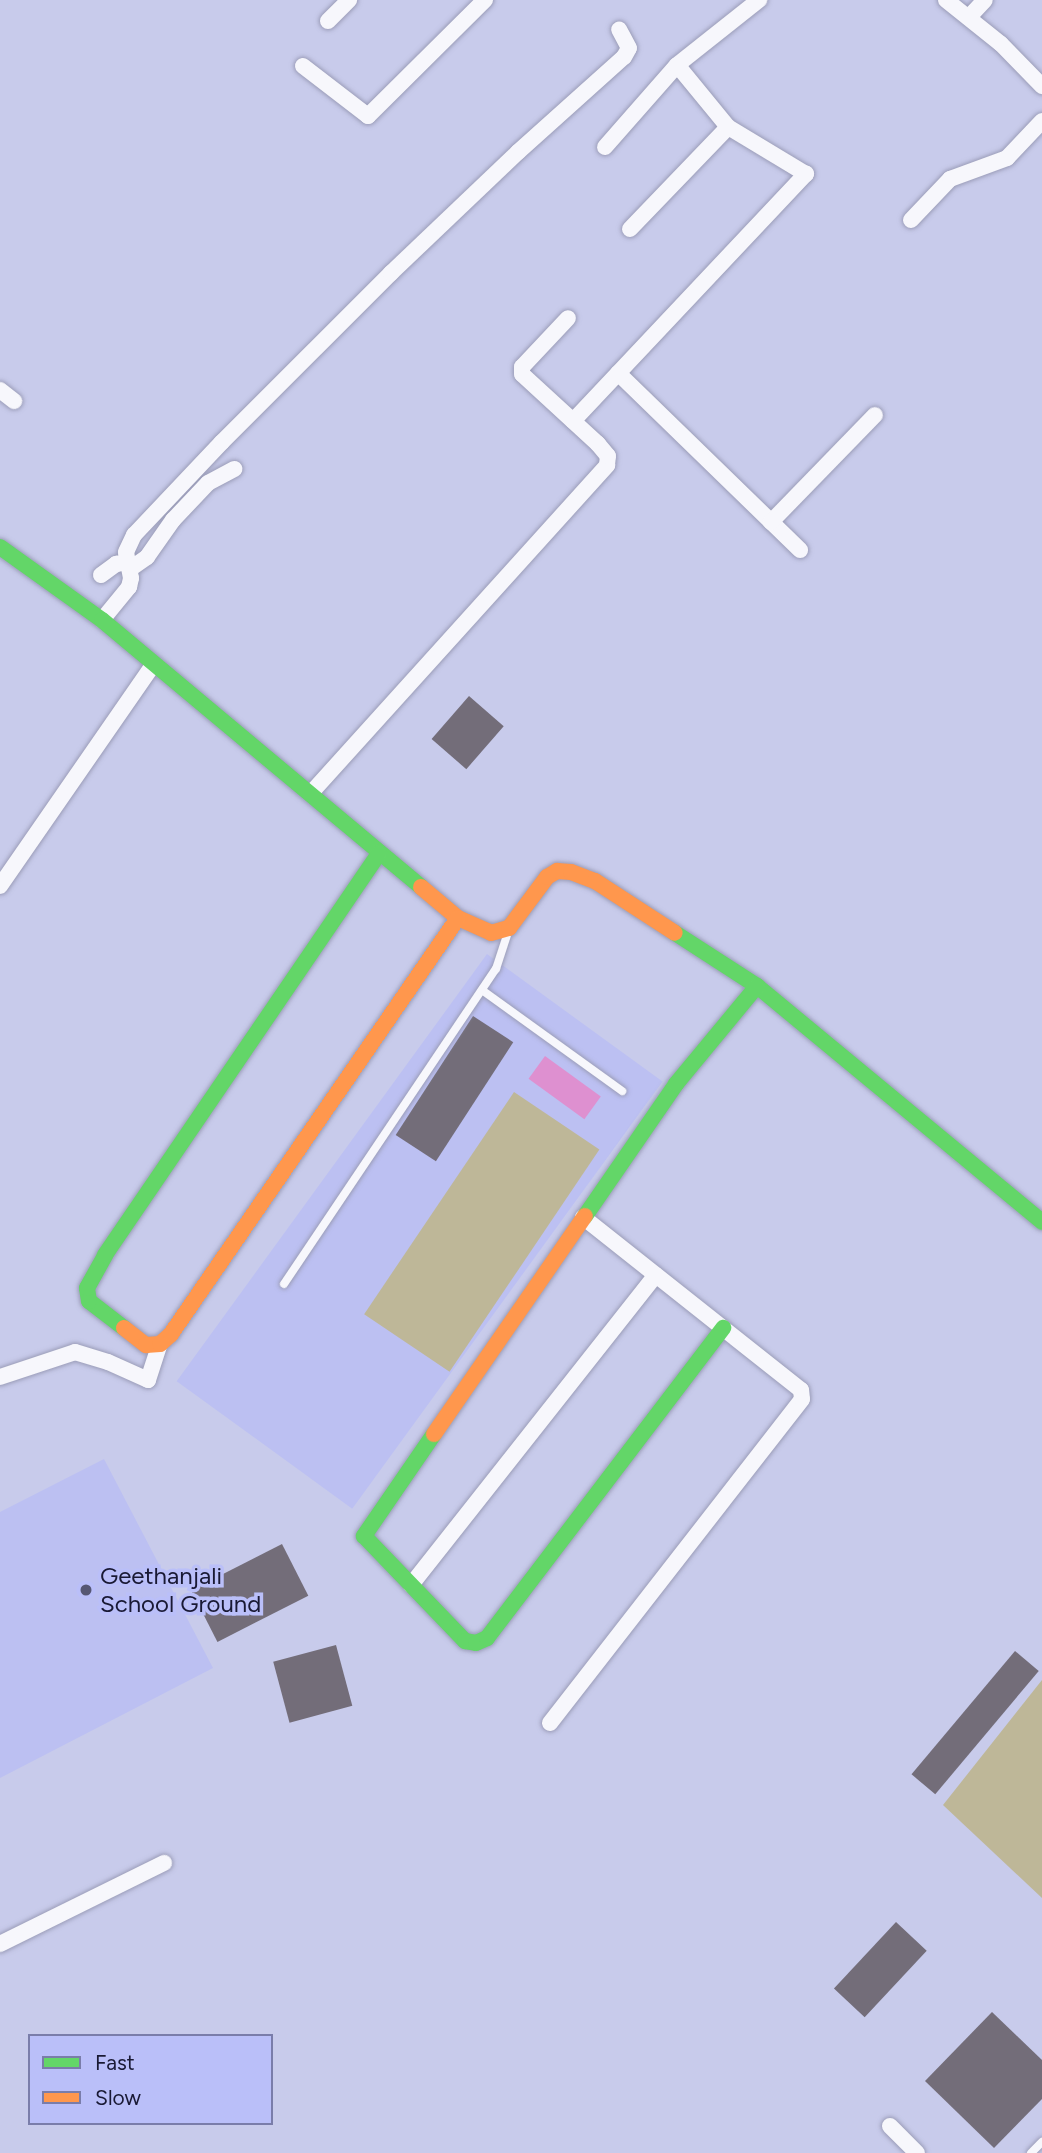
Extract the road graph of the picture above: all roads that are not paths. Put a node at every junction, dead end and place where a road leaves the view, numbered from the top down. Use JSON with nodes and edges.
{"nodes":[{"id":1,"x":349,"y":0,"type":"edge"},
{"id":2,"x":485,"y":0,"type":"edge"},
{"id":3,"x":758,"y":0,"type":"edge"},
{"id":4,"x":946,"y":0,"type":"edge"},
{"id":5,"x":985,"y":0,"type":"edge"},
{"id":6,"x":969,"y":17,"type":"junction"},
{"id":7,"x":328,"y":21,"type":"dead end"},
{"id":8,"x":619,"y":29,"type":"dead end"},
{"id":9,"x":677,"y":65,"type":"junction"},
{"id":10,"x":303,"y":66,"type":"dead end"},
{"id":11,"x":1042,"y":86,"type":"edge"},
{"id":12,"x":1042,"y":121,"type":"edge"},
{"id":13,"x":729,"y":127,"type":"junction"},
{"id":14,"x":606,"y":147,"type":"dead end"},
{"id":15,"x":911,"y":220,"type":"dead end"},
{"id":16,"x":630,"y":229,"type":"dead end"},
{"id":17,"x":568,"y":318,"type":"dead end"},
{"id":18,"x":618,"y":373,"type":"junction"},
{"id":19,"x":0,"y":390,"type":"edge"},
{"id":20,"x":15,"y":401,"type":"dead end"},
{"id":21,"x":875,"y":415,"type":"dead end"},
{"id":22,"x":573,"y":421,"type":"junction"},
{"id":23,"x":234,"y":469,"type":"dead end"},
{"id":24,"x":771,"y":522,"type":"junction"},
{"id":25,"x":0,"y":547,"type":"edge"},
{"id":26,"x":800,"y":550,"type":"dead end"},
{"id":27,"x":128,"y":566,"type":"junction"},
{"id":28,"x":101,"y":575,"type":"dead end"},
{"id":29,"x":102,"y":620,"type":"junction"},
{"id":30,"x":155,"y":664,"type":"junction"},
{"id":31,"x":312,"y":793,"type":"junction"},
{"id":32,"x":379,"y":855,"type":"junction"},
{"id":33,"x":0,"y":886,"type":"edge"},
{"id":34,"x":458,"y":918,"type":"junction"},
{"id":35,"x":509,"y":928,"type":"junction"},
{"id":36,"x":757,"y":986,"type":"junction"},
{"id":37,"x":482,"y":990,"type":"junction"},
{"id":38,"x":622,"y":1091,"type":"dead end"},
{"id":39,"x":583,"y":1217,"type":"junction"},
{"id":40,"x":1042,"y":1222,"type":"edge"},
{"id":41,"x":656,"y":1275,"type":"junction"},
{"id":42,"x":284,"y":1284,"type":"dead end"},
{"id":43,"x":723,"y":1328,"type":"junction"},
{"id":44,"x":160,"y":1344,"type":"junction"},
{"id":45,"x":0,"y":1377,"type":"edge"},
{"id":46,"x":411,"y":1585,"type":"junction"},
{"id":47,"x":550,"y":1723,"type":"dead end"},
{"id":48,"x":163,"y":1863,"type":"dead end"},
{"id":49,"x":0,"y":1944,"type":"edge"},
{"id":50,"x":890,"y":2126,"type":"dead end"},
{"id":51,"x":1042,"y":2142,"type":"edge"},
{"id":52,"x":917,"y":2153,"type":"edge"},
{"id":53,"x":1031,"y":2153,"type":"edge"}],
"edges":[{"from":1,"to":7,"type":"street"},
{"from":2,"to":10,"type":"street"},
{"from":3,"to":9,"type":"street"},
{"from":4,"to":6,"type":"street"},
{"from":5,"to":6,"type":"street"},
{"from":6,"to":11,"type":"street"},
{"from":8,"to":27,"type":"street"},
{"from":9,"to":13,"type":"street"},
{"from":9,"to":14,"type":"street"},
{"from":12,"to":15,"type":"street"},
{"from":13,"to":16,"type":"street"},
{"from":13,"to":18,"type":"street"},
{"from":17,"to":22,"type":"street"},
{"from":18,"to":22,"type":"street"},
{"from":18,"to":24,"type":"street"},
{"from":19,"to":20,"type":"street"},
{"from":21,"to":24,"type":"street"},
{"from":22,"to":31,"type":"street"},
{"from":23,"to":27,"type":"street"},
{"from":24,"to":26,"type":"street"},
{"from":25,"to":29,"type":"street"},
{"from":27,"to":28,"type":"street"},
{"from":27,"to":29,"type":"street"},
{"from":29,"to":30,"type":"street"},
{"from":30,"to":31,"type":"street"},
{"from":30,"to":33,"type":"street"},
{"from":31,"to":32,"type":"street"},
{"from":32,"to":34,"type":"street"},
{"from":32,"to":44,"type":"street"},
{"from":34,"to":35,"type":"street"},
{"from":34,"to":44,"type":"street"},
{"from":35,"to":36,"type":"street"},
{"from":35,"to":37,"type":"lane"},
{"from":36,"to":39,"type":"street"},
{"from":36,"to":40,"type":"street"},
{"from":37,"to":38,"type":"lane"},
{"from":37,"to":42,"type":"lane"},
{"from":39,"to":41,"type":"street"},
{"from":39,"to":46,"type":"street"},
{"from":41,"to":43,"type":"street"},
{"from":41,"to":46,"type":"street"},
{"from":43,"to":46,"type":"street"},
{"from":43,"to":47,"type":"street"},
{"from":44,"to":45,"type":"street"},
{"from":48,"to":49,"type":"street"},
{"from":50,"to":52,"type":"street"},
{"from":51,"to":53,"type":"lane"}]}
